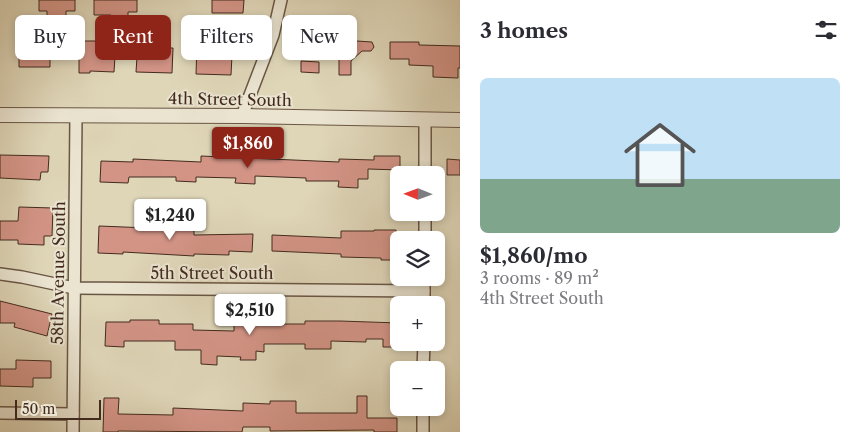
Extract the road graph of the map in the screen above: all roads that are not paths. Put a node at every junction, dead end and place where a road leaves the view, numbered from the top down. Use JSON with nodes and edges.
{"nodes":[{"id":1,"x":281,"y":0,"type":"edge"},
{"id":2,"x":0,"y":114,"type":"edge"},
{"id":3,"x":76,"y":115,"type":"junction"},
{"id":4,"x":242,"y":116,"type":"junction"},
{"id":5,"x":425,"y":120,"type":"junction"},
{"id":6,"x":460,"y":120,"type":"edge"},
{"id":7,"x":425,"y":166,"type":"edge"},
{"id":8,"x":0,"y":274,"type":"edge"},
{"id":9,"x":424,"y":286,"type":"edge"},
{"id":10,"x":74,"y":288,"type":"junction"},
{"id":11,"x":424,"y":291,"type":"junction"},
{"id":12,"x":424,"y":296,"type":"edge"},
{"id":13,"x":0,"y":414,"type":"edge"},
{"id":14,"x":73,"y":414,"type":"junction"},
{"id":15,"x":423,"y":416,"type":"edge"},
{"id":16,"x":72,"y":432,"type":"edge"},
{"id":17,"x":423,"y":432,"type":"edge"}],
"edges":[{"from":1,"to":4,"type":"street"},
{"from":2,"to":3,"type":"street","name":"4th Street South"},
{"from":3,"to":4,"type":"street","name":"4th Street South"},
{"from":3,"to":10,"type":"street","name":"58th Avenue South"},
{"from":4,"to":5,"type":"street","name":"4th Street South"},
{"from":5,"to":6,"type":"street","name":"4th Street South"},
{"from":5,"to":7,"type":"street"},
{"from":8,"to":10,"type":"street","name":"5th Street South"},
{"from":9,"to":11,"type":"street"},
{"from":10,"to":11,"type":"street","name":"5th Street South"},
{"from":10,"to":14,"type":"street","name":"58th Avenue South"},
{"from":11,"to":12,"type":"street"},
{"from":13,"to":14,"type":"street"},
{"from":14,"to":16,"type":"street","name":"58th Avenue South"},
{"from":15,"to":17,"type":"street"}]}
